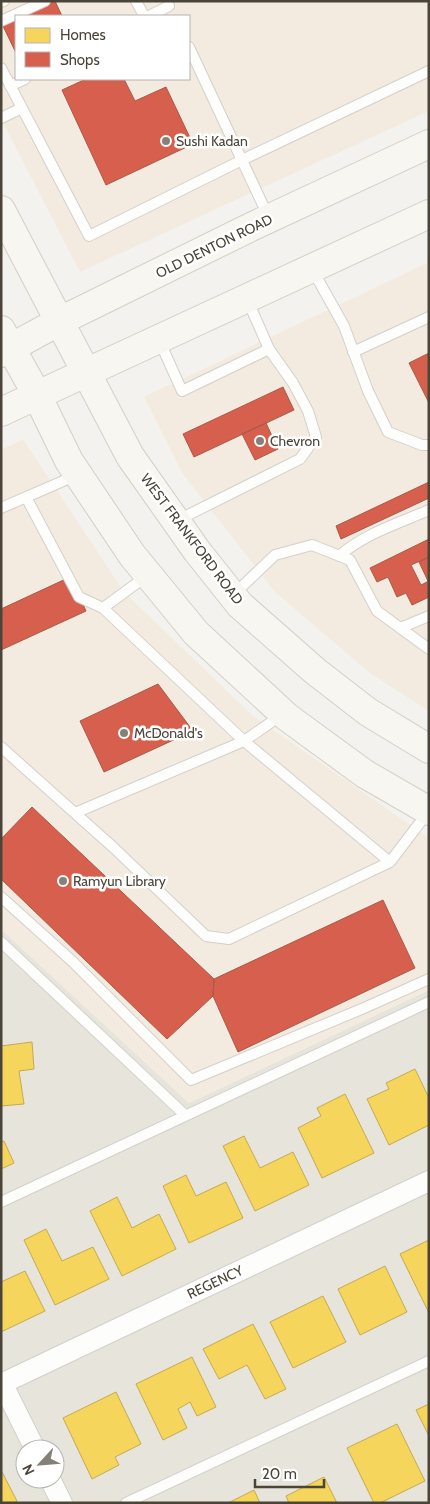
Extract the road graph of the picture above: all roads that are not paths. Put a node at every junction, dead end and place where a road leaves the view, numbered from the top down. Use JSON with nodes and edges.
{"nodes":[{"id":1,"x":44,"y":1,"type":"edge"},
{"id":2,"x":136,"y":1,"type":"edge"},
{"id":3,"x":168,"y":4,"type":"edge"},
{"id":4,"x":143,"y":15,"type":"edge"},
{"id":5,"x":151,"y":15,"type":"edge"},
{"id":6,"x":1,"y":21,"type":"edge"},
{"id":7,"x":190,"y":49,"type":"edge"},
{"id":8,"x":1,"y":68,"type":"edge"},
{"id":9,"x":429,"y":71,"type":"edge"},
{"id":10,"x":23,"y":80,"type":"edge"},
{"id":11,"x":10,"y":86,"type":"junction"},
{"id":12,"x":22,"y":108,"type":"junction"},
{"id":13,"x":1,"y":118,"type":"edge"},
{"id":14,"x":429,"y":144,"type":"edge"},
{"id":15,"x":242,"y":160,"type":"junction"},
{"id":16,"x":1,"y":210,"type":"edge"},
{"id":17,"x":429,"y":214,"type":"edge"},
{"id":18,"x":269,"y":219,"type":"junction"},
{"id":19,"x":312,"y":268,"type":"junction"},
{"id":20,"x":247,"y":298,"type":"junction"},
{"id":21,"x":429,"y":317,"type":"edge"},
{"id":22,"x":60,"y":321,"type":"junction"},
{"id":23,"x":158,"y":339,"type":"junction"},
{"id":24,"x":4,"y":344,"type":"edge"},
{"id":25,"x":269,"y":349,"type":"junction"},
{"id":26,"x":353,"y":352,"type":"junction"},
{"id":27,"x":85,"y":372,"type":"junction"},
{"id":28,"x":37,"y":396,"type":"junction"},
{"id":29,"x":1,"y":412,"type":"edge"},
{"id":30,"x":429,"y":445,"type":"edge"},
{"id":31,"x":78,"y":474,"type":"junction"},
{"id":32,"x":26,"y":497,"type":"junction"},
{"id":33,"x":1,"y":508,"type":"edge"},
{"id":34,"x":429,"y":510,"type":"edge"},
{"id":35,"x":176,"y":521,"type":"junction"},
{"id":36,"x":339,"y":556,"type":"junction"},
{"id":37,"x":148,"y":575,"type":"junction"},
{"id":38,"x":232,"y":595,"type":"junction"},
{"id":39,"x":103,"y":608,"type":"junction"},
{"id":40,"x":429,"y":616,"type":"edge"},
{"id":41,"x":400,"y":628,"type":"junction"},
{"id":42,"x":429,"y":649,"type":"edge"},
{"id":43,"x":284,"y":714,"type":"junction"},
{"id":44,"x":244,"y":741,"type":"junction"},
{"id":45,"x":1,"y":747,"type":"edge"},
{"id":46,"x":429,"y":749,"type":"edge"},
{"id":47,"x":429,"y":811,"type":"edge"},
{"id":48,"x":75,"y":813,"type":"junction"},
{"id":49,"x":390,"y":862,"type":"junction"},
{"id":50,"x":1,"y":897,"type":"edge"},
{"id":51,"x":1,"y":942,"type":"edge"},
{"id":52,"x":429,"y":979,"type":"edge"},
{"id":53,"x":429,"y":1002,"type":"edge"},
{"id":54,"x":185,"y":1115,"type":"junction"},
{"id":55,"x":429,"y":1181,"type":"edge"},
{"id":56,"x":1,"y":1202,"type":"edge"},
{"id":57,"x":429,"y":1361,"type":"edge"},
{"id":58,"x":2,"y":1384,"type":"edge"},
{"id":59,"x":30,"y":1439,"type":"edge"},
{"id":60,"x":55,"y":1489,"type":"edge"},
{"id":61,"x":62,"y":1503,"type":"edge"},
{"id":62,"x":126,"y":1503,"type":"edge"}],
"edges":[{"from":1,"to":6,"type":"lane"},
{"from":2,"to":4,"type":"lane"},
{"from":3,"to":5,"type":"lane"},
{"from":7,"to":15,"type":"lane"},
{"from":8,"to":11,"type":"lane"},
{"from":9,"to":15,"type":"lane"},
{"from":10,"to":11,"type":"lane"},
{"from":11,"to":12,"type":"lane"},
{"from":12,"to":13,"type":"lane"},
{"from":12,"to":15,"type":"lane"},
{"from":14,"to":18,"type":"main road","name":"OLD DENTON ROAD"},
{"from":15,"to":18,"type":"lane"},
{"from":16,"to":22,"type":"main road","name":"WEST FRANKFORD ROAD"},
{"from":17,"to":19,"type":"main road"},
{"from":18,"to":22,"type":"main road","name":"OLD DENTON ROAD"},
{"from":19,"to":20,"type":"main road"},
{"from":19,"to":26,"type":"lane"},
{"from":20,"to":23,"type":"main road"},
{"from":20,"to":25,"type":"lane"},
{"from":21,"to":26,"type":"lane"},
{"from":22,"to":24,"type":"main road","name":"OLD DENTON ROAD"},
{"from":22,"to":27,"type":"main road","name":"WEST FRANKFORD ROAD"},
{"from":23,"to":25,"type":"lane"},
{"from":23,"to":27,"type":"main road"},
{"from":24,"to":28,"type":"main road"},
{"from":25,"to":35,"type":"lane"},
{"from":26,"to":30,"type":"lane"},
{"from":27,"to":28,"type":"main road"},
{"from":27,"to":35,"type":"main road","name":"WEST FRANKFORD ROAD"},
{"from":28,"to":29,"type":"main road"},
{"from":28,"to":31,"type":"main road"},
{"from":31,"to":32,"type":"lane"},
{"from":31,"to":37,"type":"main road"},
{"from":32,"to":33,"type":"lane"},
{"from":32,"to":39,"type":"lane"},
{"from":34,"to":36,"type":"lane"},
{"from":35,"to":38,"type":"main road","name":"WEST FRANKFORD ROAD"},
{"from":36,"to":38,"type":"lane"},
{"from":36,"to":41,"type":"lane"},
{"from":37,"to":39,"type":"lane"},
{"from":37,"to":43,"type":"main road"},
{"from":38,"to":46,"type":"main road","name":"WEST FRANKFORD ROAD"},
{"from":39,"to":44,"type":"lane"},
{"from":40,"to":41,"type":"lane"},
{"from":41,"to":42,"type":"lane"},
{"from":43,"to":44,"type":"lane"},
{"from":43,"to":47,"type":"main road"},
{"from":44,"to":48,"type":"lane"},
{"from":44,"to":49,"type":"lane"},
{"from":45,"to":48,"type":"lane"},
{"from":47,"to":49,"type":"lane"},
{"from":48,"to":49,"type":"lane"},
{"from":50,"to":52,"type":"lane"},
{"from":51,"to":54,"type":"lane"},
{"from":53,"to":54,"type":"lane"},
{"from":54,"to":56,"type":"lane"},
{"from":55,"to":58,"type":"street","name":"REGENCY"},
{"from":57,"to":62,"type":"lane"},
{"from":58,"to":59,"type":"street"},
{"from":60,"to":61,"type":"street"}]}
